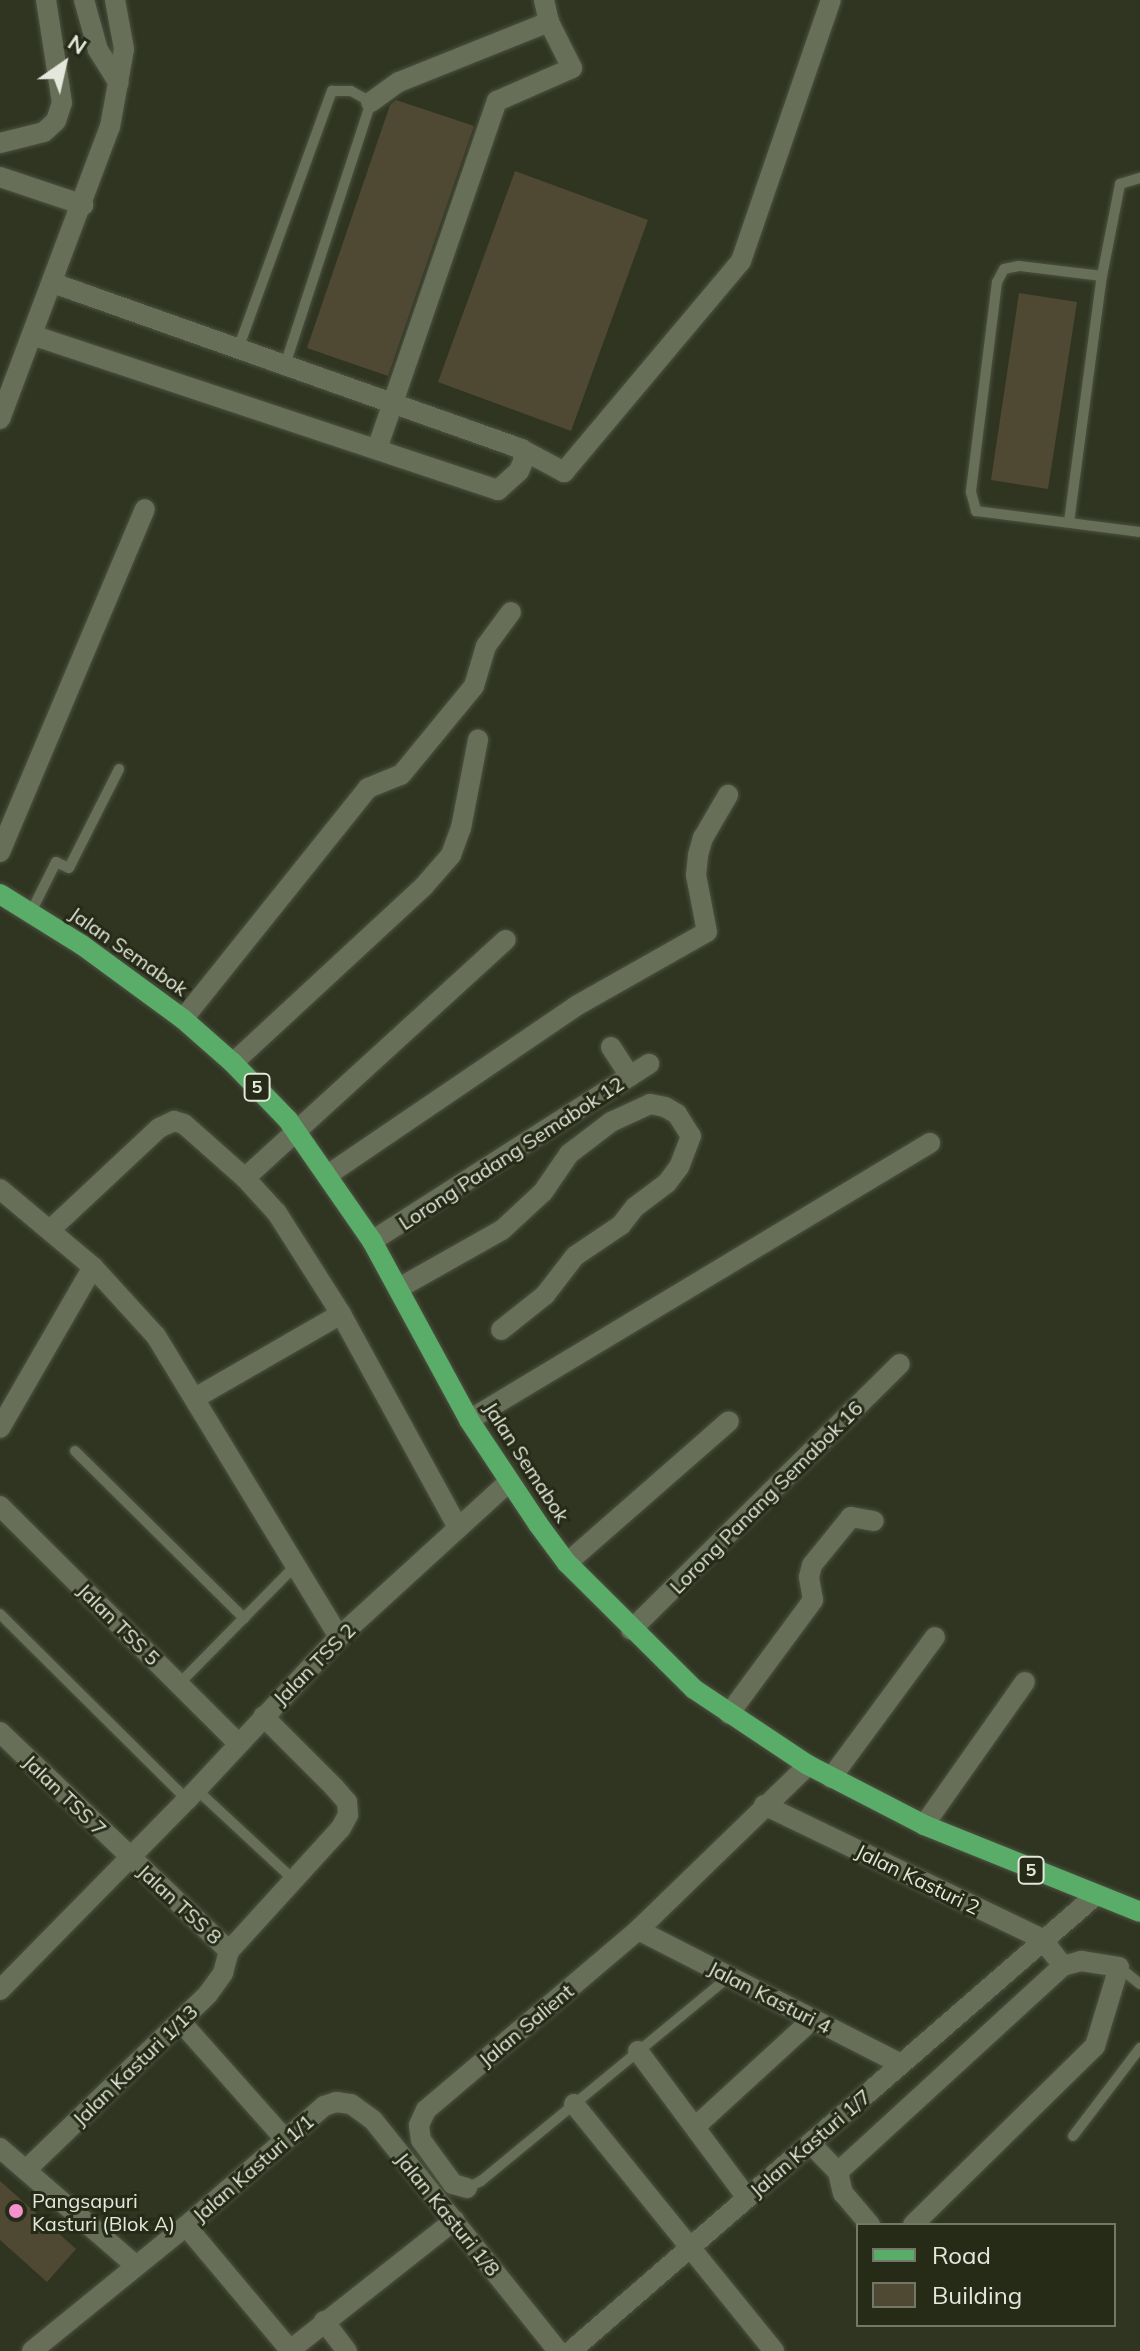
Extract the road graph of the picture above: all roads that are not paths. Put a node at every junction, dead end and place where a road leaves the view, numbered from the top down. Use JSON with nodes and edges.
{"nodes":[{"id":1,"x":46,"y":0,"type":"edge"},
{"id":2,"x":84,"y":0,"type":"edge"},
{"id":3,"x":115,"y":0,"type":"edge"},
{"id":4,"x":544,"y":0,"type":"edge"},
{"id":5,"x":831,"y":0,"type":"edge"},
{"id":6,"x":549,"y":22,"type":"junction"},
{"id":7,"x":119,"y":83,"type":"junction"},
{"id":8,"x":371,"y":102,"type":"junction"},
{"id":9,"x":0,"y":143,"type":"edge"},
{"id":10,"x":0,"y":177,"type":"edge"},
{"id":11,"x":1140,"y":178,"type":"edge"},
{"id":12,"x":83,"y":205,"type":"junction"},
{"id":13,"x":1102,"y":276,"type":"junction"},
{"id":14,"x":53,"y":283,"type":"junction"},
{"id":15,"x":32,"y":335,"type":"junction"},
{"id":16,"x":238,"y":349,"type":"junction"},
{"id":17,"x":285,"y":365,"type":"junction"},
{"id":18,"x":393,"y":403,"type":"junction"},
{"id":19,"x":0,"y":419,"type":"edge"},
{"id":20,"x":377,"y":449,"type":"junction"},
{"id":21,"x":521,"y":449,"type":"junction"},
{"id":22,"x":145,"y":509,"type":"dead end"},
{"id":23,"x":1069,"y":522,"type":"junction"},
{"id":24,"x":1140,"y":532,"type":"edge"},
{"id":25,"x":511,"y":612,"type":"dead end"},
{"id":26,"x":478,"y":740,"type":"dead end"},
{"id":27,"x":119,"y":769,"type":"dead end"},
{"id":28,"x":728,"y":795,"type":"dead end"},
{"id":29,"x":0,"y":852,"type":"edge"},
{"id":30,"x":0,"y":894,"type":"edge"},
{"id":31,"x":31,"y":912,"type":"junction"},
{"id":32,"x":506,"y":940,"type":"dead end"},
{"id":33,"x":183,"y":1019,"type":"junction"},
{"id":34,"x":611,"y":1047,"type":"dead end"},
{"id":35,"x":233,"y":1063,"type":"junction"},
{"id":36,"x":649,"y":1064,"type":"dead end"},
{"id":37,"x":630,"y":1076,"type":"junction"},
{"id":38,"x":298,"y":1132,"type":"junction"},
{"id":39,"x":930,"y":1143,"type":"dead end"},
{"id":40,"x":329,"y":1174,"type":"junction"},
{"id":41,"x":245,"y":1178,"type":"junction"},
{"id":42,"x":0,"y":1189,"type":"edge"},
{"id":43,"x":50,"y":1230,"type":"junction"},
{"id":44,"x":372,"y":1241,"type":"junction"},
{"id":45,"x":93,"y":1267,"type":"junction"},
{"id":46,"x":399,"y":1288,"type":"junction"},
{"id":47,"x":341,"y":1314,"type":"junction"},
{"id":48,"x":501,"y":1330,"type":"dead end"},
{"id":49,"x":900,"y":1364,"type":"dead end"},
{"id":50,"x":195,"y":1398,"type":"junction"},
{"id":51,"x":469,"y":1420,"type":"junction"},
{"id":52,"x":729,"y":1421,"type":"dead end"},
{"id":53,"x":0,"y":1428,"type":"edge"},
{"id":54,"x":75,"y":1451,"type":"dead end"},
{"id":55,"x":509,"y":1482,"type":"junction"},
{"id":56,"x":0,"y":1506,"type":"edge"},
{"id":57,"x":874,"y":1521,"type":"dead end"},
{"id":58,"x":458,"y":1528,"type":"junction"},
{"id":59,"x":567,"y":1563,"type":"junction"},
{"id":60,"x":294,"y":1567,"type":"junction"},
{"id":61,"x":0,"y":1614,"type":"edge"},
{"id":62,"x":244,"y":1618,"type":"junction"},
{"id":63,"x":631,"y":1630,"type":"junction"},
{"id":64,"x":339,"y":1637,"type":"junction"},
{"id":65,"x":935,"y":1637,"type":"dead end"},
{"id":66,"x":1025,"y":1682,"type":"dead end"},
{"id":67,"x":179,"y":1684,"type":"junction"},
{"id":68,"x":729,"y":1714,"type":"junction"},
{"id":69,"x":263,"y":1716,"type":"junction"},
{"id":70,"x":0,"y":1732,"type":"edge"},
{"id":71,"x":238,"y":1743,"type":"junction"},
{"id":72,"x":808,"y":1765,"type":"junction"},
{"id":73,"x":831,"y":1778,"type":"junction"},
{"id":74,"x":192,"y":1794,"type":"junction"},
{"id":75,"x":771,"y":1798,"type":"junction"},
{"id":76,"x":924,"y":1825,"type":"junction"},
{"id":77,"x":130,"y":1858,"type":"junction"},
{"id":78,"x":294,"y":1880,"type":"junction"},
{"id":79,"x":1096,"y":1895,"type":"junction"},
{"id":80,"x":1140,"y":1912,"type":"edge"},
{"id":81,"x":638,"y":1930,"type":"junction"},
{"id":82,"x":1049,"y":1933,"type":"junction"},
{"id":83,"x":229,"y":1951,"type":"junction"},
{"id":84,"x":7,"y":1966,"type":"edge"},
{"id":85,"x":1063,"y":1966,"type":"junction"},
{"id":86,"x":1119,"y":1967,"type":"junction"},
{"id":87,"x":730,"y":1976,"type":"junction"},
{"id":88,"x":1140,"y":1984,"type":"edge"},
{"id":89,"x":0,"y":1990,"type":"edge"},
{"id":90,"x":813,"y":2019,"type":"junction"},
{"id":91,"x":181,"y":2022,"type":"junction"},
{"id":92,"x":1140,"y":2048,"type":"edge"},
{"id":93,"x":638,"y":2051,"type":"junction"},
{"id":94,"x":901,"y":2064,"type":"junction"},
{"id":95,"x":574,"y":2104,"type":"junction"},
{"id":96,"x":324,"y":2106,"type":"joint"},
{"id":97,"x":695,"y":2127,"type":"junction"},
{"id":98,"x":1073,"y":2136,"type":"dead end"},
{"id":99,"x":285,"y":2139,"type":"junction"},
{"id":100,"x":810,"y":2143,"type":"junction"},
{"id":101,"x":0,"y":2148,"type":"edge"},
{"id":102,"x":26,"y":2170,"type":"junction"},
{"id":103,"x":838,"y":2172,"type":"junction"},
{"id":104,"x":467,"y":2188,"type":"joint"},
{"id":105,"x":747,"y":2198,"type":"junction"},
{"id":106,"x":455,"y":2220,"type":"junction"},
{"id":107,"x":868,"y":2223,"type":"edge"},
{"id":108,"x":915,"y":2223,"type":"edge"},
{"id":109,"x":186,"y":2226,"type":"junction"},
{"id":110,"x":690,"y":2248,"type":"junction"},
{"id":111,"x":136,"y":2266,"type":"junction"},
{"id":112,"x":324,"y":2321,"type":"junction"},
{"id":113,"x":289,"y":2350,"type":"edge"},
{"id":114,"x":32,"y":2351,"type":"edge"},
{"id":115,"x":347,"y":2351,"type":"edge"},
{"id":116,"x":558,"y":2351,"type":"edge"},
{"id":117,"x":571,"y":2351,"type":"edge"},
{"id":118,"x":774,"y":2351,"type":"edge"}],
"edges":[{"from":1,"to":9,"type":"street"},
{"from":2,"to":7,"type":"street"},
{"from":3,"to":7,"type":"street"},
{"from":4,"to":6,"type":"street"},
{"from":5,"to":21,"type":"street"},
{"from":6,"to":8,"type":"street"},
{"from":6,"to":18,"type":"street"},
{"from":7,"to":12,"type":"street"},
{"from":8,"to":16,"type":"lane"},
{"from":8,"to":17,"type":"lane"},
{"from":10,"to":12,"type":"street"},
{"from":11,"to":13,"type":"lane"},
{"from":12,"to":14,"type":"street"},
{"from":13,"to":23,"type":"lane"},
{"from":13,"to":23,"type":"lane"},
{"from":14,"to":15,"type":"street"},
{"from":14,"to":16,"type":"street"},
{"from":15,"to":19,"type":"street"},
{"from":15,"to":20,"type":"street"},
{"from":16,"to":17,"type":"street"},
{"from":17,"to":18,"type":"street"},
{"from":18,"to":20,"type":"street"},
{"from":18,"to":21,"type":"street"},
{"from":20,"to":21,"type":"street"},
{"from":22,"to":29,"type":"street"},
{"from":23,"to":24,"type":"lane"},
{"from":25,"to":33,"type":"street"},
{"from":26,"to":35,"type":"street"},
{"from":27,"to":31,"type":"lane"},
{"from":28,"to":40,"type":"street"},
{"from":30,"to":31,"type":"main road","name":"Jalan Semabok","number":"5"},
{"from":31,"to":33,"type":"main road","name":"Jalan Semabok","number":"5"},
{"from":32,"to":38,"type":"street"},
{"from":33,"to":35,"type":"main road","name":"Jalan Semabok","number":"5"},
{"from":34,"to":37,"type":"street"},
{"from":35,"to":38,"type":"main road","name":"Jalan Semabok","number":"5"},
{"from":36,"to":37,"type":"street","name":"Lorong Padang Semabok 12"},
{"from":37,"to":44,"type":"street","name":"Lorong Padang Semabok 12"},
{"from":38,"to":40,"type":"main road","name":"Jalan Semabok","number":"5"},
{"from":38,"to":41,"type":"street"},
{"from":39,"to":51,"type":"street"},
{"from":40,"to":44,"type":"main road","name":"Jalan Semabok","number":"5"},
{"from":41,"to":43,"type":"street"},
{"from":41,"to":47,"type":"street"},
{"from":42,"to":43,"type":"street"},
{"from":43,"to":45,"type":"street"},
{"from":44,"to":46,"type":"main road","name":"Jalan Semabok","number":"5"},
{"from":45,"to":50,"type":"street"},
{"from":45,"to":53,"type":"street"},
{"from":46,"to":48,"type":"street"},
{"from":46,"to":51,"type":"main road","name":"Jalan Semabok","number":"5"},
{"from":47,"to":50,"type":"street"},
{"from":47,"to":58,"type":"street"},
{"from":49,"to":63,"type":"street","name":"Lorong Panang Semabok 16"},
{"from":50,"to":60,"type":"street"},
{"from":51,"to":55,"type":"main road","name":"Jalan Semabok","number":"5"},
{"from":52,"to":59,"type":"street"},
{"from":54,"to":62,"type":"lane"},
{"from":55,"to":58,"type":"street","name":"Jalan TSS 2"},
{"from":55,"to":59,"type":"main road","name":"Jalan Semabok","number":"5"},
{"from":56,"to":67,"type":"street","name":"Jalan TSS 5"},
{"from":57,"to":68,"type":"street"},
{"from":58,"to":64,"type":"street","name":"Jalan TSS 2"},
{"from":59,"to":63,"type":"main road","name":"Jalan Semabok","number":"5"},
{"from":60,"to":62,"type":"lane"},
{"from":60,"to":64,"type":"street"},
{"from":61,"to":74,"type":"lane"},
{"from":62,"to":67,"type":"lane"},
{"from":63,"to":68,"type":"main road","name":"Jalan Semabok","number":"5"},
{"from":64,"to":69,"type":"street","name":"Jalan TSS 2"},
{"from":65,"to":73,"type":"street"},
{"from":66,"to":76,"type":"street"},
{"from":67,"to":71,"type":"street","name":"Jalan TSS 5"},
{"from":68,"to":72,"type":"main road","name":"Jalan Semabok","number":"5"},
{"from":69,"to":71,"type":"street","name":"Jalan TSS 2"},
{"from":69,"to":78,"type":"street","name":"Jalan Kasturi 1/13"},
{"from":70,"to":77,"type":"street","name":"Jalan TSS 7"},
{"from":71,"to":74,"type":"street","name":"Jalan TSS 2"},
{"from":72,"to":73,"type":"main road","name":"Jalan Semabok","number":"5"},
{"from":72,"to":75,"type":"street","name":"Jalan Salient"},
{"from":73,"to":76,"type":"main road","name":"Jalan Semabok","number":"5"},
{"from":74,"to":77,"type":"street","name":"Jalan TSS 2"},
{"from":74,"to":78,"type":"lane"},
{"from":75,"to":81,"type":"street","name":"Jalan Salient"},
{"from":75,"to":82,"type":"street","name":"Jalan Kasturi 2"},
{"from":76,"to":79,"type":"main road","name":"Jalan Semabok","number":"5"},
{"from":77,"to":83,"type":"street","name":"Jalan TSS 8"},
{"from":77,"to":84,"type":"street","name":"Jalan TSS 2"},
{"from":78,"to":83,"type":"street","name":"Jalan Kasturi 1/13"},
{"from":79,"to":80,"type":"main road","name":"Jalan Semabok","number":"5"},
{"from":79,"to":82,"type":"street","name":"Jalan Kasturi 1/7"},
{"from":81,"to":87,"type":"street","name":"Jalan Kasturi 4"},
{"from":81,"to":104,"type":"street","name":"Jalan Salient"},
{"from":82,"to":85,"type":"street","name":"Jalan Kasturi 2"},
{"from":82,"to":94,"type":"street","name":"Jalan Kasturi 1/7"},
{"from":83,"to":91,"type":"street","name":"Jalan Kasturi 1/13"},
{"from":84,"to":89,"type":"street","name":"Jalan TSS 2"},
{"from":85,"to":86,"type":"street"},
{"from":85,"to":103,"type":"street","name":"Jalan Kasturi 1/7"},
{"from":86,"to":88,"type":"lane"},
{"from":86,"to":108,"type":"street"},
{"from":87,"to":90,"type":"street","name":"Jalan Kasturi 4"},
{"from":87,"to":93,"type":"lane"},
{"from":90,"to":94,"type":"street","name":"Jalan Kasturi 4"},
{"from":90,"to":97,"type":"street"},
{"from":91,"to":99,"type":"street"},
{"from":91,"to":102,"type":"street","name":"Jalan Kasturi 1/13"},
{"from":92,"to":98,"type":"lane"},
{"from":93,"to":95,"type":"lane"},
{"from":93,"to":97,"type":"street"},
{"from":94,"to":100,"type":"street","name":"Jalan Kasturi 1/7"},
{"from":95,"to":104,"type":"lane"},
{"from":95,"to":110,"type":"street"},
{"from":96,"to":99,"type":"street","name":"Jalan Kasturi 1/1"},
{"from":96,"to":106,"type":"street","name":"Jalan Kasturi 1/8"},
{"from":97,"to":105,"type":"street"},
{"from":99,"to":109,"type":"street","name":"Jalan Kasturi 1/1"},
{"from":100,"to":103,"type":"street"},
{"from":100,"to":105,"type":"street","name":"Jalan Kasturi 1/7"},
{"from":101,"to":102,"type":"street"},
{"from":102,"to":111,"type":"street"},
{"from":103,"to":107,"type":"street"},
{"from":105,"to":110,"type":"street","name":"Jalan Kasturi 1/7"},
{"from":106,"to":112,"type":"street"},
{"from":106,"to":116,"type":"street","name":"Jalan Kasturi 1/8"},
{"from":109,"to":111,"type":"street","name":"Jalan Kasturi 1/1"},
{"from":109,"to":113,"type":"street"},
{"from":110,"to":117,"type":"street","name":"Jalan Kasturi 1/7"},
{"from":110,"to":118,"type":"street"},
{"from":111,"to":114,"type":"street","name":"Jalan Kasturi 1/1"},
{"from":112,"to":113,"type":"street"},
{"from":112,"to":115,"type":"street"}]}
